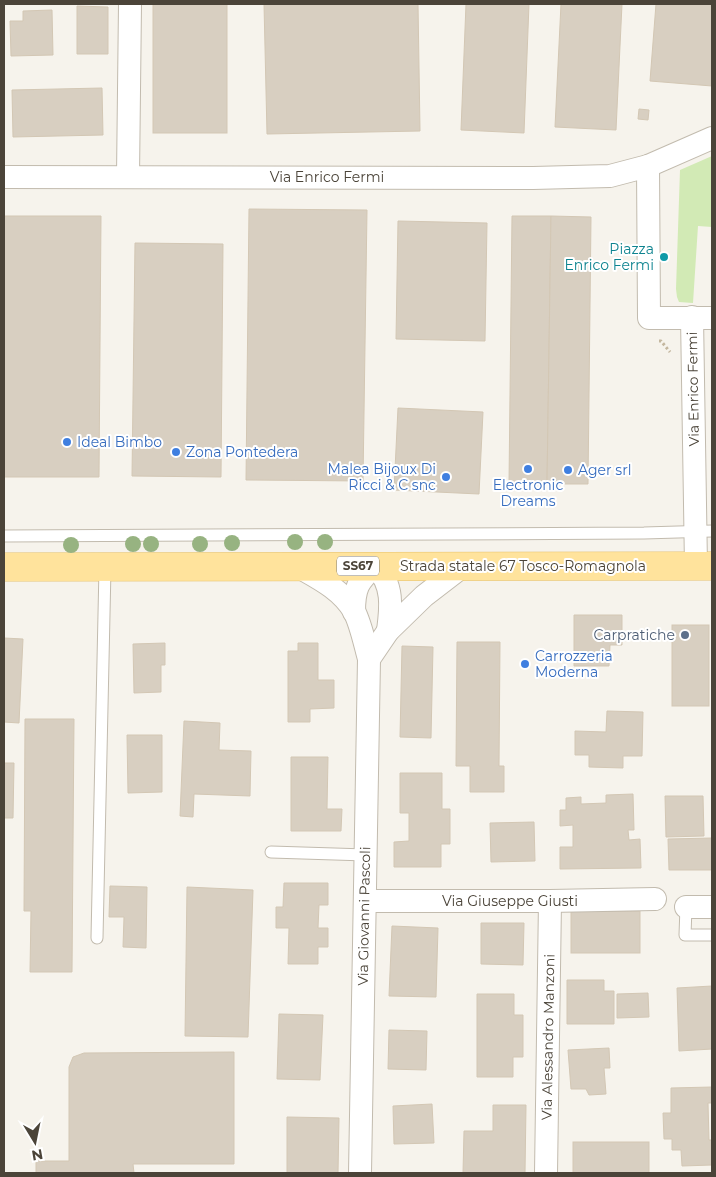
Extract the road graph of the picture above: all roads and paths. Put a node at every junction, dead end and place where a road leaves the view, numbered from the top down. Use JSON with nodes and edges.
{"nodes":[{"id":1,"x":130,"y":4,"type":"edge"},
{"id":2,"x":712,"y":138,"type":"edge"},
{"id":3,"x":648,"y":166,"type":"junction"},
{"id":4,"x":128,"y":176,"type":"junction"},
{"id":5,"x":4,"y":177,"type":"edge"},
{"id":6,"x":702,"y":318,"type":"edge"},
{"id":7,"x":704,"y":531,"type":"edge"},
{"id":8,"x":4,"y":536,"type":"edge"},
{"id":9,"x":297,"y":566,"type":"junction"},
{"id":10,"x":375,"y":566,"type":"junction"},
{"id":11,"x":463,"y":566,"type":"junction"},
{"id":12,"x":704,"y":566,"type":"edge"},
{"id":13,"x":4,"y":567,"type":"edge"},
{"id":14,"x":105,"y":568,"type":"junction"},
{"id":15,"x":354,"y":612,"type":"junction"},
{"id":16,"x":388,"y":631,"type":"junction"},
{"id":17,"x":369,"y":659,"type":"junction"},
{"id":18,"x":271,"y":852,"type":"dead end"},
{"id":19,"x":366,"y":855,"type":"junction"},
{"id":20,"x":655,"y":899,"type":"dead end"},
{"id":21,"x":365,"y":901,"type":"junction"},
{"id":22,"x":550,"y":901,"type":"junction"},
{"id":23,"x":712,"y":907,"type":"edge"},
{"id":24,"x":686,"y":908,"type":"joint"},
{"id":25,"x":712,"y":935,"type":"edge"},
{"id":26,"x":96,"y":938,"type":"dead end"},
{"id":27,"x":360,"y":1173,"type":"edge"},
{"id":28,"x":546,"y":1173,"type":"edge"}],
"edges":[{"from":1,"to":4,"type":"street"},
{"from":2,"to":3,"type":"street","name":"Via Enrico Fermi"},
{"from":3,"to":4,"type":"street","name":"Via Enrico Fermi"},
{"from":3,"to":6,"type":"street","name":"Via Enrico Fermi"},
{"from":4,"to":5,"type":"street","name":"Via Enrico Fermi"},
{"from":6,"to":7,"type":"street","name":"Via Enrico Fermi"},
{"from":7,"to":8,"type":"lane"},
{"from":7,"to":12,"type":"street","name":"Via Enrico Fermi"},
{"from":9,"to":10,"type":"main road","name":"Strada statale 67 Tosco-Romagnola","number":"SS67"},
{"from":9,"to":14,"type":"main road","name":"Strada statale 67 Tosco-Romagnola","number":"SS67"},
{"from":9,"to":15,"type":"street","name":"Via Giovanni Pascoli"},
{"from":10,"to":11,"type":"main road","name":"Strada statale 67 Tosco-Romagnola","number":"SS67"},
{"from":10,"to":15,"type":"street","name":"Via Giovanni Pascoli"},
{"from":10,"to":16,"type":"street"},
{"from":11,"to":12,"type":"main road","name":"Strada statale 67 Tosco-Romagnola","number":"SS67"},
{"from":11,"to":16,"type":"street"},
{"from":13,"to":14,"type":"main road","name":"Strada statale 67 Tosco-Romagnola","number":"SS67"},
{"from":14,"to":26,"type":"lane"},
{"from":15,"to":17,"type":"street","name":"Via Giovanni Pascoli"},
{"from":16,"to":17,"type":"street"},
{"from":17,"to":19,"type":"street","name":"Via Giovanni Pascoli"},
{"from":18,"to":19,"type":"lane"},
{"from":19,"to":21,"type":"street","name":"Via Giovanni Pascoli"},
{"from":20,"to":22,"type":"street","name":"Via Giuseppe Giusti"},
{"from":21,"to":22,"type":"street","name":"Via Giuseppe Giusti"},
{"from":21,"to":27,"type":"street","name":"Via Giovanni Pascoli"},
{"from":22,"to":28,"type":"street","name":"Via Alessandro Manzoni"},
{"from":23,"to":24,"type":"street"},
{"from":24,"to":25,"type":"lane"}]}
